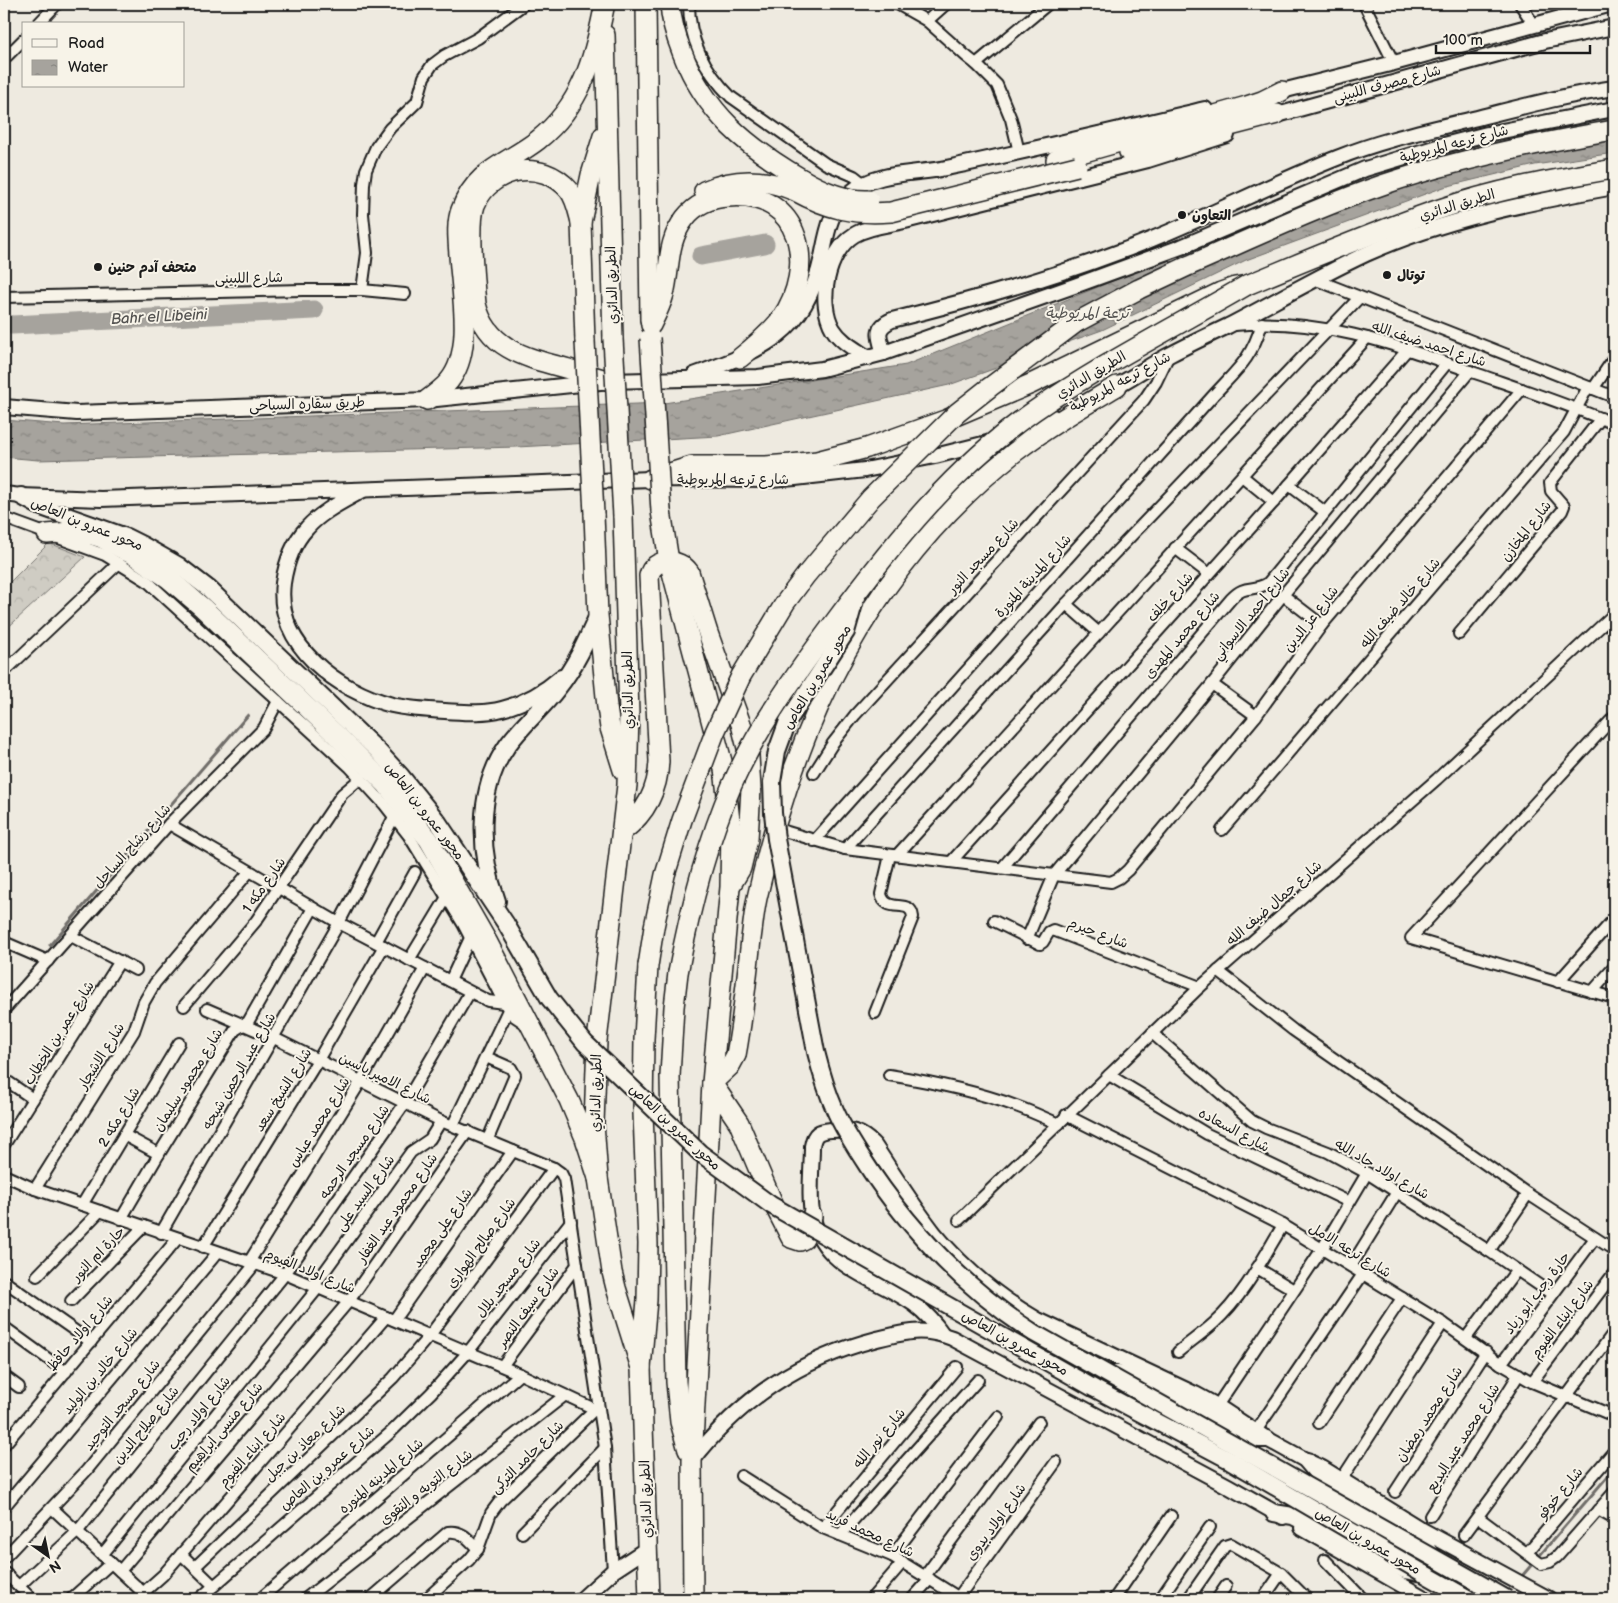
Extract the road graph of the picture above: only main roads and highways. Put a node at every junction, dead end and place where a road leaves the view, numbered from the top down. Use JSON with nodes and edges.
{"nodes":[{"id":1,"x":646,"y":4,"type":"edge"},
{"id":2,"x":670,"y":4,"type":"edge"},
{"id":3,"x":1612,"y":4,"type":"edge"},
{"id":4,"x":604,"y":6,"type":"edge"},
{"id":5,"x":1614,"y":26,"type":"edge"},
{"id":6,"x":1608,"y":89,"type":"edge"},
{"id":7,"x":1282,"y":91,"type":"junction"},
{"id":8,"x":1610,"y":110,"type":"edge"},
{"id":9,"x":1277,"y":114,"type":"junction"},
{"id":10,"x":607,"y":120,"type":"junction"},
{"id":11,"x":1614,"y":130,"type":"edge"},
{"id":12,"x":1614,"y":169,"type":"edge"},
{"id":13,"x":863,"y":183,"type":"junction"},
{"id":14,"x":799,"y":185,"type":"junction"},
{"id":15,"x":1614,"y":187,"type":"edge"},
{"id":16,"x":1196,"y":221,"type":"junction"},
{"id":17,"x":581,"y":222,"type":"junction"},
{"id":18,"x":869,"y":228,"type":"junction"},
{"id":19,"x":1176,"y":230,"type":"junction"},
{"id":20,"x":676,"y":232,"type":"junction"},
{"id":21,"x":1202,"y":237,"type":"junction"},
{"id":22,"x":1181,"y":247,"type":"junction"},
{"id":23,"x":1247,"y":285,"type":"junction"},
{"id":24,"x":650,"y":332,"type":"junction"},
{"id":25,"x":884,"y":353,"type":"junction"},
{"id":26,"x":740,"y":358,"type":"junction"},
{"id":27,"x":868,"y":358,"type":"junction"},
{"id":28,"x":683,"y":379,"type":"junction"},
{"id":29,"x":610,"y":381,"type":"junction"},
{"id":30,"x":1117,"y":386,"type":"junction"},
{"id":31,"x":427,"y":400,"type":"junction"},
{"id":32,"x":4,"y":407,"type":"edge"},
{"id":33,"x":651,"y":479,"type":"junction"},
{"id":34,"x":365,"y":489,"type":"junction"},
{"id":35,"x":4,"y":494,"type":"edge"},
{"id":36,"x":21,"y":496,"type":"junction"},
{"id":37,"x":48,"y":534,"type":"road end"},
{"id":38,"x":669,"y":561,"type":"junction"},
{"id":39,"x":857,"y":592,"type":"junction"},
{"id":40,"x":598,"y":615,"type":"junction"},
{"id":41,"x":575,"y":661,"type":"junction"},
{"id":42,"x":627,"y":785,"type":"junction"},
{"id":43,"x":623,"y":831,"type":"junction"},
{"id":44,"x":730,"y":886,"type":"junction"},
{"id":45,"x":506,"y":924,"type":"junction"},
{"id":46,"x":712,"y":1083,"type":"junction"},
{"id":47,"x":598,"y":1178,"type":"junction"},
{"id":48,"x":812,"y":1216,"type":"junction"},
{"id":49,"x":943,"y":1335,"type":"junction"},
{"id":50,"x":641,"y":1368,"type":"junction"},
{"id":51,"x":1107,"y":1374,"type":"junction"},
{"id":52,"x":1262,"y":1435,"type":"junction"},
{"id":53,"x":692,"y":1461,"type":"junction"},
{"id":54,"x":1306,"y":1462,"type":"junction"},
{"id":55,"x":1274,"y":1512,"type":"junction"},
{"id":56,"x":648,"y":1548,"type":"junction"},
{"id":57,"x":1435,"y":1560,"type":"junction"},
{"id":58,"x":1423,"y":1573,"type":"junction"},
{"id":59,"x":582,"y":1599,"type":"edge"},
{"id":60,"x":649,"y":1599,"type":"edge"},
{"id":61,"x":693,"y":1599,"type":"edge"},
{"id":62,"x":1426,"y":1599,"type":"edge"},
{"id":63,"x":1469,"y":1599,"type":"edge"},
{"id":64,"x":1507,"y":1599,"type":"edge"},
{"id":65,"x":1549,"y":1599,"type":"edge"}],
"edges":[{"from":1,"to":24,"type":"highway","name":"الطريق الدائري"},
{"from":2,"to":14,"type":"highway"},
{"from":3,"to":7,"type":"main road","name":"شارع مصرف اللبينى"},
{"from":4,"to":10,"type":"highway","name":"الطريق الدائري"},
{"from":4,"to":31,"type":"highway"},
{"from":5,"to":9,"type":"main road","name":"شارع مصرف اللبينى"},
{"from":6,"to":8,"type":"main road"},
{"from":6,"to":16,"type":"main road"},
{"from":7,"to":13,"type":"main road","name":"شارع مصرف اللبينى"},
{"from":7,"to":14,"type":"highway","bridge":true},
{"from":8,"to":21,"type":"main road","name":"شارع ترعه المريوطية"},
{"from":9,"to":14,"type":"highway","bridge":true},
{"from":9,"to":18,"type":"main road","name":"شارع مصرف اللبينى"},
{"from":10,"to":17,"type":"highway"},
{"from":10,"to":42,"type":"highway","name":"الطريق الدائري","bridge":true},
{"from":11,"to":50,"type":"highway","name":"الطريق الدائري","bridge":true},
{"from":12,"to":23,"type":"highway","name":"الطريق الدائري"},
{"from":13,"to":18,"type":"main road"},
{"from":13,"to":26,"type":"main road"},
{"from":14,"to":20,"type":"highway"},
{"from":15,"to":30,"type":"main road","name":"شارع ترعه المريوطية"},
{"from":16,"to":19,"type":"main road"},
{"from":16,"to":21,"type":"main road"},
{"from":17,"to":29,"type":"highway"},
{"from":17,"to":40,"type":"highway","bridge":true},
{"from":18,"to":27,"type":"main road","name":"شارع مصرف اللبينى"},
{"from":19,"to":22,"type":"main road"},
{"from":19,"to":25,"type":"main road"},
{"from":20,"to":24,"type":"highway"},
{"from":20,"to":26,"type":"highway"},
{"from":21,"to":22,"type":"main road","name":"شارع ترعه المريوطية"},
{"from":22,"to":25,"type":"main road","name":"شارع ترعه المريوطية"},
{"from":23,"to":33,"type":"highway"},
{"from":23,"to":39,"type":"highway","name":"الطريق الدائري","bridge":true},
{"from":24,"to":38,"type":"highway","name":"الطريق الدائري","bridge":true},
{"from":25,"to":27,"type":"main road","name":"شارع ترعه المريوطية"},
{"from":26,"to":28,"type":"main road"},
{"from":27,"to":28,"type":"main road","name":"شارع ترعه المريوطية"},
{"from":28,"to":29,"type":"main road","name":"شارع ترعه المريوطية"},
{"from":29,"to":31,"type":"main road","name":"طريق سقاره السياحى"},
{"from":30,"to":33,"type":"main road","name":"شارع ترعه المريوطية"},
{"from":30,"to":46,"type":"highway"},
{"from":31,"to":32,"type":"main road","name":"طريق سقاره السياحى"},
{"from":33,"to":34,"type":"main road","name":"شارع ترعه المريوطية"},
{"from":34,"to":36,"type":"main road"},
{"from":34,"to":41,"type":"main road"},
{"from":35,"to":36,"type":"main road"},
{"from":36,"to":45,"type":"main road","name":"محور عمرو بن العاص"},
{"from":37,"to":47,"type":"highway"},
{"from":38,"to":43,"type":"highway"},
{"from":38,"to":44,"type":"highway","name":"الطريق الدائري"},
{"from":38,"to":44,"type":"highway"},
{"from":39,"to":51,"type":"main road","name":"محور عمرو بن العاص","bridge":true},
{"from":39,"to":53,"type":"highway","name":"الطريق الدائري","bridge":true},
{"from":40,"to":41,"type":"main road"},
{"from":40,"to":42,"type":"highway"},
{"from":41,"to":45,"type":"main road"},
{"from":42,"to":43,"type":"highway","name":"الطريق الدائري"},
{"from":43,"to":47,"type":"highway","name":"الطريق الدائري"},
{"from":44,"to":46,"type":"highway","name":"الطريق الدائري"},
{"from":45,"to":58,"type":"main road","name":"محور عمرو بن العاص","bridge":true},
{"from":46,"to":48,"type":"highway"},
{"from":46,"to":53,"type":"highway","name":"الطريق الدائري"},
{"from":47,"to":50,"type":"highway","name":"الطريق الدائري"},
{"from":48,"to":49,"type":"main road"},
{"from":48,"to":52,"type":"main road"},
{"from":49,"to":53,"type":"main road"},
{"from":49,"to":55,"type":"main road"},
{"from":50,"to":56,"type":"highway","name":"الطريق الدائري"},
{"from":51,"to":52,"type":"main road"},
{"from":51,"to":57,"type":"main road","name":"محور عمرو بن العاص","bridge":true},
{"from":52,"to":54,"type":"main road"},
{"from":53,"to":61,"type":"highway","name":"الطريق الدائري"},
{"from":54,"to":57,"type":"main road"},
{"from":54,"to":65,"type":"main road"},
{"from":55,"to":58,"type":"main road"},
{"from":55,"to":62,"type":"main road"},
{"from":56,"to":59,"type":"main road"},
{"from":56,"to":60,"type":"highway","name":"الطريق الدائري"},
{"from":57,"to":64,"type":"main road","name":"محور عمرو بن العاص","bridge":true},
{"from":58,"to":63,"type":"main road","name":"محور عمرو بن العاص"}]}
